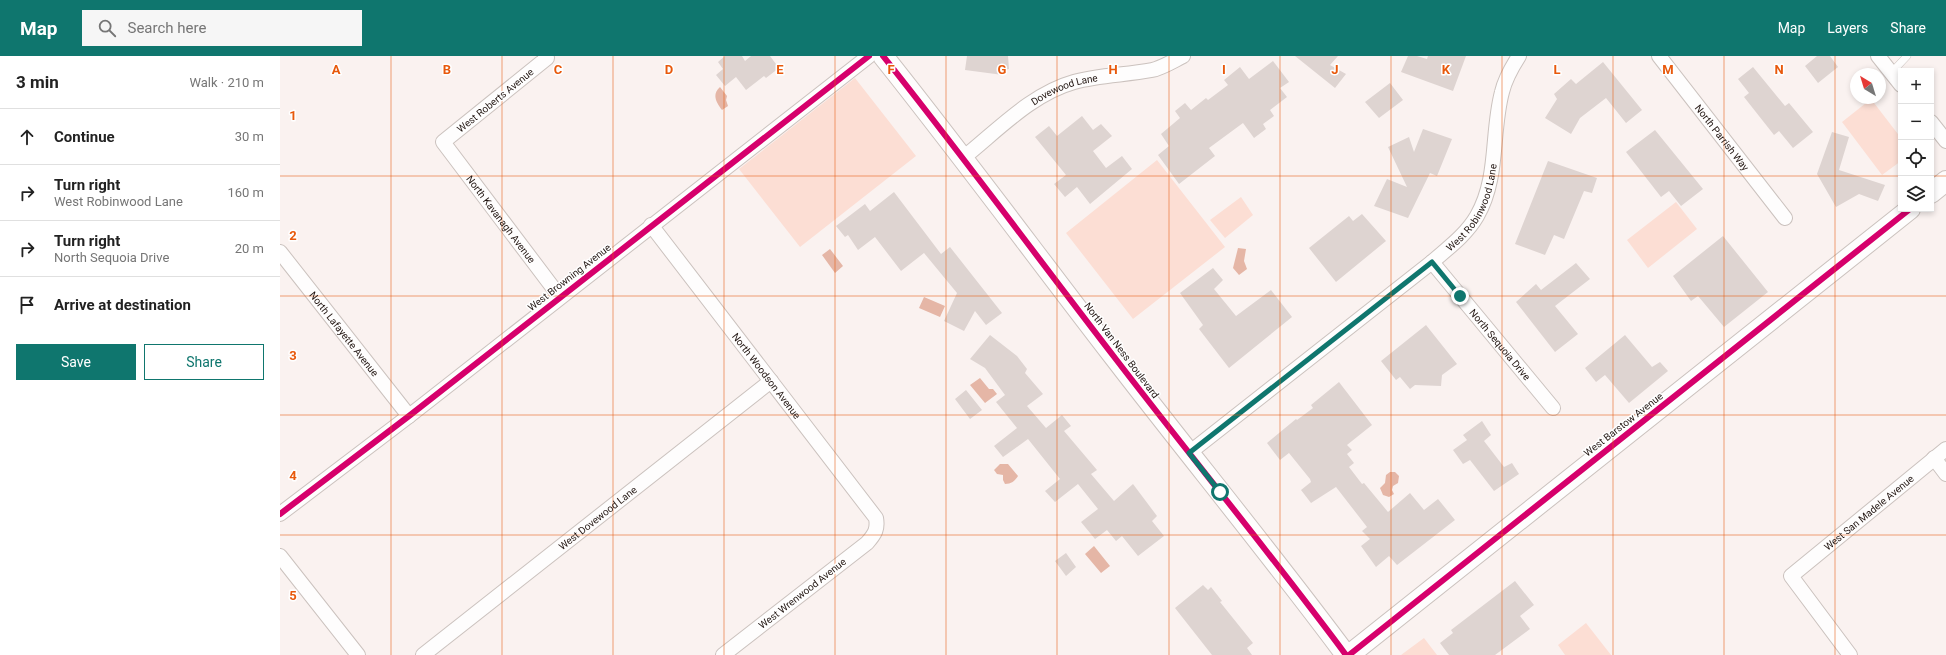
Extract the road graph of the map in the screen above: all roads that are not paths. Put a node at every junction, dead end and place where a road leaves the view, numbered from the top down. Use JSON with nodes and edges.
{"nodes":[{"id":1,"x":869,"y":56,"type":"edge"},
{"id":2,"x":883,"y":56,"type":"edge"},
{"id":3,"x":1183,"y":56,"type":"edge"},
{"id":4,"x":1519,"y":56,"type":"edge"},
{"id":5,"x":1659,"y":56,"type":"edge"},
{"id":6,"x":1878,"y":56,"type":"edge"},
{"id":7,"x":1907,"y":56,"type":"edge"},
{"id":8,"x":546,"y":57,"type":"edge"},
{"id":9,"x":1891,"y":73,"type":"junction"},
{"id":10,"x":1898,"y":81,"type":"edge"},
{"id":11,"x":1934,"y":126,"type":"edge"},
{"id":12,"x":1946,"y":141,"type":"edge"},
{"id":13,"x":443,"y":142,"type":"joint"},
{"id":14,"x":963,"y":158,"type":"junction"},
{"id":15,"x":1946,"y":181,"type":"edge"},
{"id":16,"x":1934,"y":190,"type":"edge"},
{"id":17,"x":1906,"y":212,"type":"edge"},
{"id":18,"x":1785,"y":218,"type":"dead end"},
{"id":19,"x":651,"y":225,"type":"junction"},
{"id":20,"x":280,"y":252,"type":"edge"},
{"id":21,"x":1432,"y":262,"type":"junction"},
{"id":22,"x":560,"y":297,"type":"junction"},
{"id":23,"x":771,"y":380,"type":"junction"},
{"id":24,"x":1553,"y":408,"type":"dead end"},
{"id":25,"x":409,"y":416,"type":"junction"},
{"id":26,"x":1946,"y":449,"type":"edge"},
{"id":27,"x":1189,"y":453,"type":"junction"},
{"id":28,"x":1934,"y":458,"type":"junction"},
{"id":29,"x":1946,"y":474,"type":"edge"},
{"id":30,"x":280,"y":514,"type":"edge"},
{"id":31,"x":878,"y":527,"type":"joint"},
{"id":32,"x":280,"y":556,"type":"edge"},
{"id":33,"x":358,"y":655,"type":"edge"},
{"id":34,"x":423,"y":655,"type":"edge"},
{"id":35,"x":723,"y":655,"type":"edge"},
{"id":36,"x":1346,"y":655,"type":"edge"},
{"id":37,"x":1349,"y":655,"type":"edge"},
{"id":38,"x":1850,"y":655,"type":"edge"}],
"edges":[{"from":1,"to":19,"type":"street","name":"West Browning Avenue"},
{"from":2,"to":14,"type":"street","name":"North Van Ness Boulevard"},
{"from":3,"to":14,"type":"street","name":"Dovewood Lane"},
{"from":4,"to":21,"type":"street","name":"West Robinwood Lane"},
{"from":5,"to":18,"type":"street","name":"North Parrish Way"},
{"from":6,"to":9,"type":"street"},
{"from":7,"to":9,"type":"lane"},
{"from":8,"to":13,"type":"street","name":"West Roberts Avenue"},
{"from":9,"to":10,"type":"street"},
{"from":11,"to":12,"type":"street"},
{"from":13,"to":22,"type":"street","name":"North Kavanagh Avenue"},
{"from":14,"to":27,"type":"street","name":"North Van Ness Boulevard"},
{"from":15,"to":16,"type":"street"},
{"from":17,"to":37,"type":"street","name":"West Barstow Avenue"},
{"from":19,"to":22,"type":"street","name":"West Browning Avenue"},
{"from":19,"to":23,"type":"street","name":"North Woodson Avenue"},
{"from":20,"to":25,"type":"street","name":"North Lafayette Avenue"},
{"from":21,"to":24,"type":"street","name":"North Sequoia Drive"},
{"from":21,"to":27,"type":"street","name":"West Robinwood Lane"},
{"from":22,"to":25,"type":"street","name":"West Browning Avenue"},
{"from":23,"to":31,"type":"street","name":"North Woodson Avenue"},
{"from":23,"to":34,"type":"street","name":"West Dovewood Lane"},
{"from":25,"to":30,"type":"street","name":"West Browning Avenue"},
{"from":26,"to":28,"type":"street","name":"West San Madele Avenue"},
{"from":27,"to":36,"type":"street","name":"North Van Ness Boulevard"},
{"from":28,"to":29,"type":"street"},
{"from":28,"to":38,"type":"street","name":"West San Madele Avenue"},
{"from":31,"to":35,"type":"street","name":"West Wrenwood Avenue"},
{"from":32,"to":33,"type":"street"}]}
